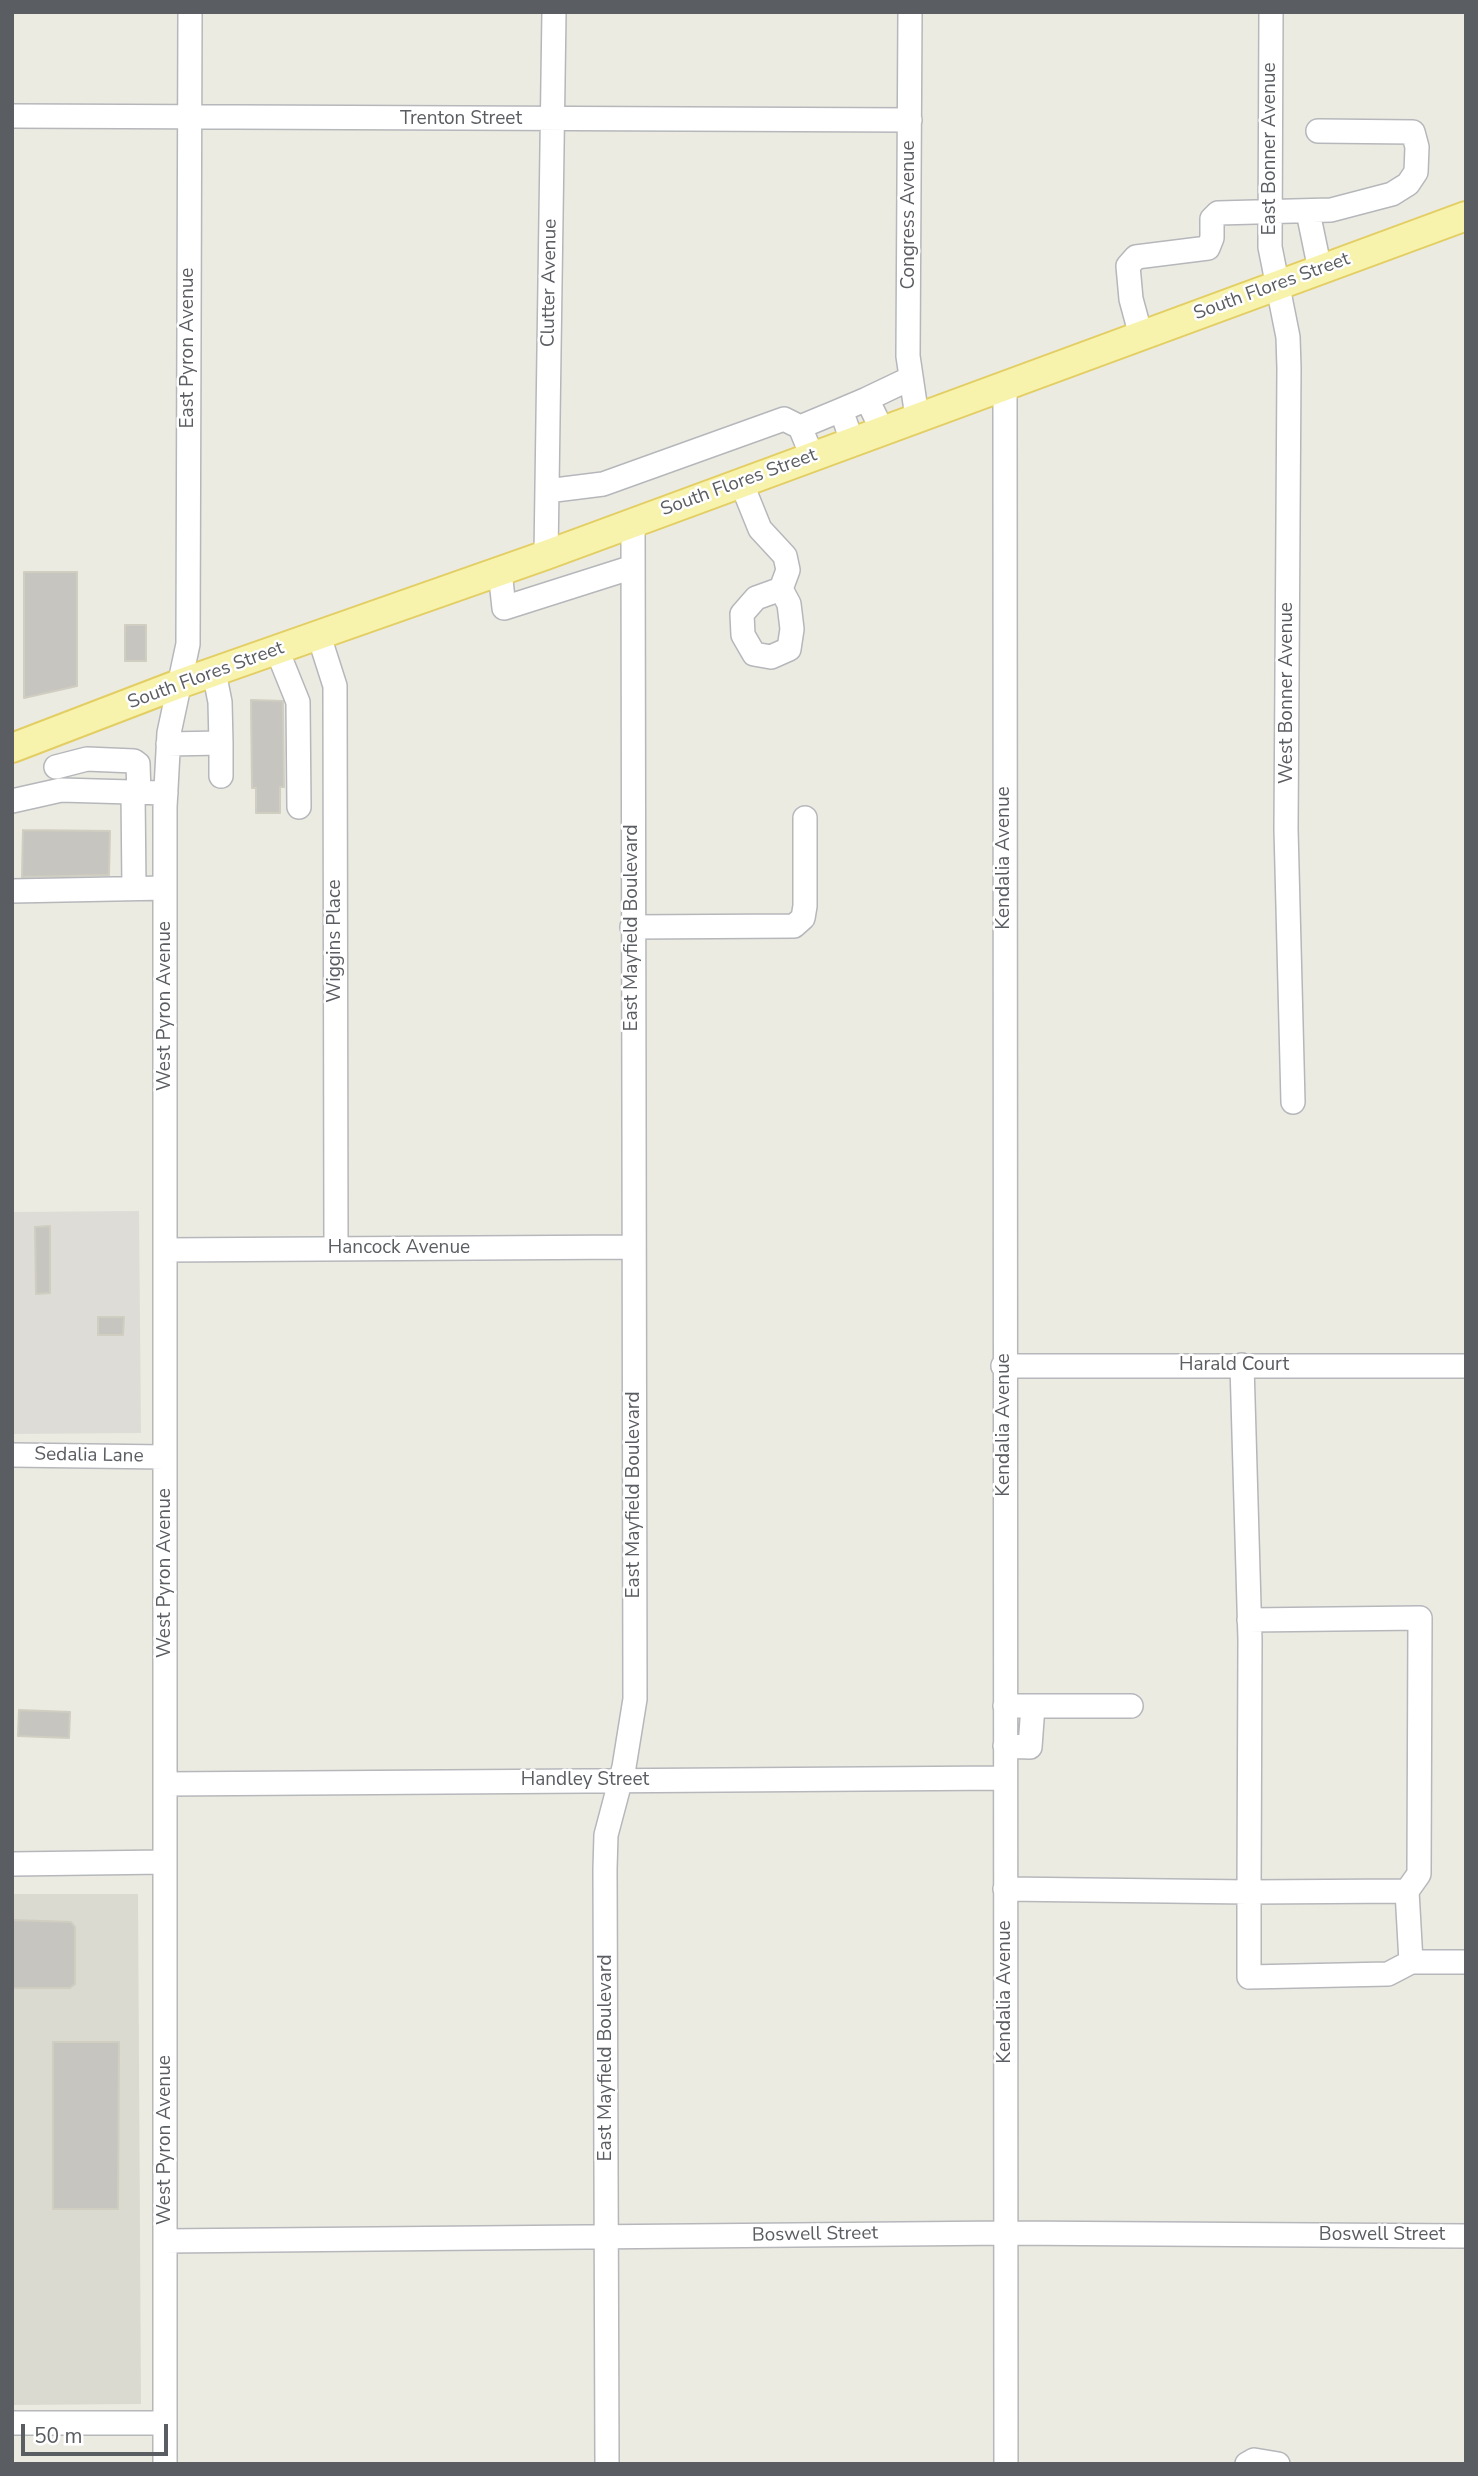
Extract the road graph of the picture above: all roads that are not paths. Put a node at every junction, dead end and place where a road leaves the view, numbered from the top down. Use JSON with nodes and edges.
{"nodes":[{"id":1,"x":190,"y":12,"type":"edge"},
{"id":2,"x":554,"y":12,"type":"edge"},
{"id":3,"x":910,"y":12,"type":"edge"},
{"id":4,"x":1271,"y":12,"type":"edge"},
{"id":5,"x":12,"y":116,"type":"edge"},
{"id":6,"x":189,"y":116,"type":"junction"},
{"id":7,"x":553,"y":120,"type":"junction"},
{"id":8,"x":910,"y":120,"type":"junction"},
{"id":9,"x":1318,"y":131,"type":"dead end"},
{"id":10,"x":1308,"y":212,"type":"junction"},
{"id":11,"x":1270,"y":214,"type":"junction"},
{"id":12,"x":1466,"y":216,"type":"edge"},
{"id":13,"x":1320,"y":270,"type":"junction"},
{"id":14,"x":1277,"y":286,"type":"junction"},
{"id":15,"x":1141,"y":336,"type":"junction"},
{"id":16,"x":909,"y":379,"type":"junction"},
{"id":17,"x":1005,"y":386,"type":"junction"},
{"id":18,"x":867,"y":399,"type":"junction"},
{"id":19,"x":841,"y":410,"type":"junction"},
{"id":20,"x":917,"y":417,"type":"junction"},
{"id":21,"x":800,"y":427,"type":"junction"},
{"id":22,"x":882,"y":430,"type":"junction"},
{"id":23,"x":852,"y":441,"type":"junction"},
{"id":24,"x":812,"y":456,"type":"junction"},
{"id":25,"x":741,"y":482,"type":"junction"},
{"id":26,"x":547,"y":491,"type":"junction"},
{"id":27,"x":633,"y":522,"type":"junction"},
{"id":28,"x":547,"y":555,"type":"junction"},
{"id":29,"x":633,"y":567,"type":"junction"},
{"id":30,"x":500,"y":571,"type":"junction"},
{"id":31,"x":781,"y":589,"type":"dead end"},
{"id":32,"x":318,"y":636,"type":"junction"},
{"id":33,"x":277,"y":650,"type":"junction"},
{"id":34,"x":214,"y":672,"type":"junction"},
{"id":35,"x":179,"y":684,"type":"junction"},
{"id":36,"x":335,"y":730,"type":"junction"},
{"id":37,"x":299,"y":731,"type":"junction"},
{"id":38,"x":48,"y":735,"type":"junction"},
{"id":39,"x":221,"y":743,"type":"junction"},
{"id":40,"x":169,"y":744,"type":"junction"},
{"id":41,"x":12,"y":748,"type":"edge"},
{"id":42,"x":56,"y":767,"type":"junction"},
{"id":43,"x":221,"y":776,"type":"dead end"},
{"id":44,"x":61,"y":790,"type":"junction"},
{"id":45,"x":136,"y":793,"type":"junction"},
{"id":46,"x":166,"y":793,"type":"junction"},
{"id":47,"x":12,"y":801,"type":"edge"},
{"id":48,"x":299,"y":807,"type":"dead end"},
{"id":49,"x":805,"y":818,"type":"dead end"},
{"id":50,"x":134,"y":888,"type":"junction"},
{"id":51,"x":165,"y":888,"type":"junction"},
{"id":52,"x":12,"y":891,"type":"edge"},
{"id":53,"x":632,"y":927,"type":"junction"},
{"id":54,"x":1293,"y":1102,"type":"dead end"},
{"id":55,"x":632,"y":1247,"type":"junction"},
{"id":56,"x":337,"y":1249,"type":"junction"},
{"id":57,"x":165,"y":1250,"type":"junction"},
{"id":58,"x":1242,"y":1365,"type":"junction"},
{"id":59,"x":1003,"y":1366,"type":"junction"},
{"id":60,"x":1466,"y":1366,"type":"edge"},
{"id":61,"x":12,"y":1454,"type":"edge"},
{"id":62,"x":165,"y":1457,"type":"junction"},
{"id":63,"x":1249,"y":1620,"type":"junction"},
{"id":64,"x":1005,"y":1706,"type":"junction"},
{"id":65,"x":1033,"y":1706,"type":"junction"},
{"id":66,"x":1131,"y":1706,"type":"dead end"},
{"id":67,"x":1005,"y":1746,"type":"junction"},
{"id":68,"x":1005,"y":1778,"type":"junction"},
{"id":69,"x":620,"y":1779,"type":"junction"},
{"id":70,"x":165,"y":1784,"type":"junction"},
{"id":71,"x":165,"y":1861,"type":"junction"},
{"id":72,"x":12,"y":1864,"type":"edge"},
{"id":73,"x":1005,"y":1889,"type":"junction"},
{"id":74,"x":1406,"y":1891,"type":"junction"},
{"id":75,"x":1249,"y":1892,"type":"junction"},
{"id":76,"x":1411,"y":1962,"type":"junction"},
{"id":77,"x":1466,"y":1962,"type":"edge"},
{"id":78,"x":1006,"y":2233,"type":"junction"},
{"id":79,"x":1466,"y":2236,"type":"edge"},
{"id":80,"x":607,"y":2238,"type":"junction"},
{"id":81,"x":165,"y":2241,"type":"junction"},
{"id":82,"x":12,"y":2423,"type":"edge"},
{"id":83,"x":165,"y":2423,"type":"junction"},
{"id":84,"x":165,"y":2464,"type":"edge"},
{"id":85,"x":607,"y":2464,"type":"edge"},
{"id":86,"x":1006,"y":2464,"type":"edge"},
{"id":87,"x":1247,"y":2464,"type":"edge"},
{"id":88,"x":1278,"y":2464,"type":"edge"}],
"edges":[{"from":1,"to":6,"type":"street","name":"East Pyron Avenue"},
{"from":2,"to":7,"type":"street","name":"Clutter Avenue"},
{"from":3,"to":8,"type":"street","name":"Congress Avenue"},
{"from":4,"to":11,"type":"street","name":"East Bonner Avenue"},
{"from":5,"to":6,"type":"street","name":"Trenton Street"},
{"from":6,"to":7,"type":"street","name":"Trenton Street"},
{"from":6,"to":35,"type":"street","name":"East Pyron Avenue"},
{"from":7,"to":8,"type":"street","name":"Trenton Street"},
{"from":7,"to":26,"type":"street","name":"Clutter Avenue"},
{"from":8,"to":16,"type":"street","name":"Congress Avenue"},
{"from":9,"to":10,"type":"street"},
{"from":10,"to":11,"type":"street"},
{"from":10,"to":13,"type":"street"},
{"from":11,"to":14,"type":"street","name":"East Bonner Avenue"},
{"from":11,"to":15,"type":"street"},
{"from":12,"to":13,"type":"main road","name":"South Flores Street"},
{"from":13,"to":14,"type":"main road","name":"South Flores Street"},
{"from":14,"to":15,"type":"main road","name":"South Flores Street"},
{"from":14,"to":54,"type":"street","name":"West Bonner Avenue"},
{"from":15,"to":17,"type":"main road","name":"South Flores Street"},
{"from":16,"to":18,"type":"street"},
{"from":16,"to":20,"type":"street","name":"Congress Avenue"},
{"from":17,"to":20,"type":"main road","name":"South Flores Street"},
{"from":17,"to":59,"type":"street","name":"Kendalia Avenue"},
{"from":18,"to":19,"type":"street"},
{"from":18,"to":22,"type":"street"},
{"from":19,"to":21,"type":"street"},
{"from":19,"to":23,"type":"street"},
{"from":20,"to":22,"type":"main road","name":"South Flores Street"},
{"from":21,"to":24,"type":"street"},
{"from":21,"to":26,"type":"street"},
{"from":22,"to":23,"type":"main road","name":"South Flores Street"},
{"from":23,"to":24,"type":"main road","name":"South Flores Street"},
{"from":24,"to":25,"type":"main road","name":"South Flores Street"},
{"from":25,"to":27,"type":"main road","name":"South Flores Street"},
{"from":25,"to":31,"type":"street"},
{"from":26,"to":28,"type":"street","name":"Clutter Avenue"},
{"from":27,"to":28,"type":"main road","name":"South Flores Street"},
{"from":27,"to":29,"type":"street","name":"East Mayfield Boulevard"},
{"from":28,"to":30,"type":"main road","name":"South Flores Street"},
{"from":29,"to":30,"type":"street"},
{"from":29,"to":53,"type":"street","name":"East Mayfield Boulevard"},
{"from":30,"to":32,"type":"main road","name":"South Flores Street"},
{"from":32,"to":33,"type":"main road","name":"South Flores Street"},
{"from":32,"to":36,"type":"street","name":"Wiggins Place"},
{"from":33,"to":34,"type":"main road","name":"South Flores Street"},
{"from":33,"to":37,"type":"street"},
{"from":34,"to":35,"type":"main road","name":"South Flores Street"},
{"from":34,"to":39,"type":"street"},
{"from":35,"to":38,"type":"main road","name":"South Flores Street"},
{"from":35,"to":40,"type":"street","name":"West Pyron Avenue"},
{"from":36,"to":37,"type":"street"},
{"from":36,"to":56,"type":"street","name":"Wiggins Place"},
{"from":37,"to":48,"type":"street"},
{"from":38,"to":41,"type":"main road","name":"South Flores Street"},
{"from":38,"to":42,"type":"street"},
{"from":39,"to":40,"type":"street"},
{"from":39,"to":43,"type":"street"},
{"from":40,"to":46,"type":"street","name":"West Pyron Avenue"},
{"from":42,"to":44,"type":"street"},
{"from":42,"to":45,"type":"street"},
{"from":44,"to":45,"type":"street"},
{"from":44,"to":47,"type":"street"},
{"from":45,"to":46,"type":"street"},
{"from":45,"to":50,"type":"street"},
{"from":46,"to":51,"type":"street","name":"West Pyron Avenue"},
{"from":49,"to":53,"type":"street"},
{"from":50,"to":51,"type":"street"},
{"from":50,"to":52,"type":"street"},
{"from":51,"to":57,"type":"street","name":"West Pyron Avenue"},
{"from":53,"to":55,"type":"street","name":"East Mayfield Boulevard"},
{"from":55,"to":56,"type":"street","name":"Hancock Avenue"},
{"from":55,"to":69,"type":"street","name":"East Mayfield Boulevard"},
{"from":56,"to":57,"type":"street","name":"Hancock Avenue"},
{"from":57,"to":62,"type":"street","name":"West Pyron Avenue"},
{"from":58,"to":59,"type":"street","name":"Harald Court"},
{"from":58,"to":60,"type":"street","name":"Harald Court"},
{"from":58,"to":63,"type":"street"},
{"from":59,"to":64,"type":"street","name":"Kendalia Avenue"},
{"from":61,"to":62,"type":"street","name":"Sedalia Lane"},
{"from":62,"to":70,"type":"street","name":"West Pyron Avenue"},
{"from":63,"to":74,"type":"street"},
{"from":63,"to":75,"type":"street"},
{"from":64,"to":65,"type":"street"},
{"from":64,"to":67,"type":"street","name":"Kendalia Avenue"},
{"from":65,"to":66,"type":"street"},
{"from":65,"to":67,"type":"street"},
{"from":67,"to":68,"type":"street","name":"Kendalia Avenue"},
{"from":68,"to":69,"type":"street","name":"Handley Street"},
{"from":68,"to":73,"type":"street","name":"Kendalia Avenue"},
{"from":69,"to":70,"type":"street","name":"Handley Street"},
{"from":69,"to":80,"type":"street","name":"East Mayfield Boulevard"},
{"from":70,"to":71,"type":"street","name":"West Pyron Avenue"},
{"from":71,"to":72,"type":"street"},
{"from":71,"to":81,"type":"street","name":"West Pyron Avenue"},
{"from":73,"to":75,"type":"street"},
{"from":73,"to":78,"type":"street","name":"Kendalia Avenue"},
{"from":74,"to":75,"type":"street"},
{"from":74,"to":76,"type":"street"},
{"from":75,"to":76,"type":"street"},
{"from":76,"to":77,"type":"street"},
{"from":78,"to":79,"type":"street","name":"Boswell Street"},
{"from":78,"to":80,"type":"street","name":"Boswell Street"},
{"from":78,"to":86,"type":"street","name":"Kendalia Avenue"},
{"from":80,"to":81,"type":"street","name":"Boswell Street"},
{"from":80,"to":85,"type":"street","name":"East Mayfield Boulevard"},
{"from":81,"to":83,"type":"street","name":"West Pyron Avenue"},
{"from":82,"to":83,"type":"street"},
{"from":83,"to":84,"type":"street","name":"West Pyron Avenue"},
{"from":87,"to":88,"type":"street"}]}
